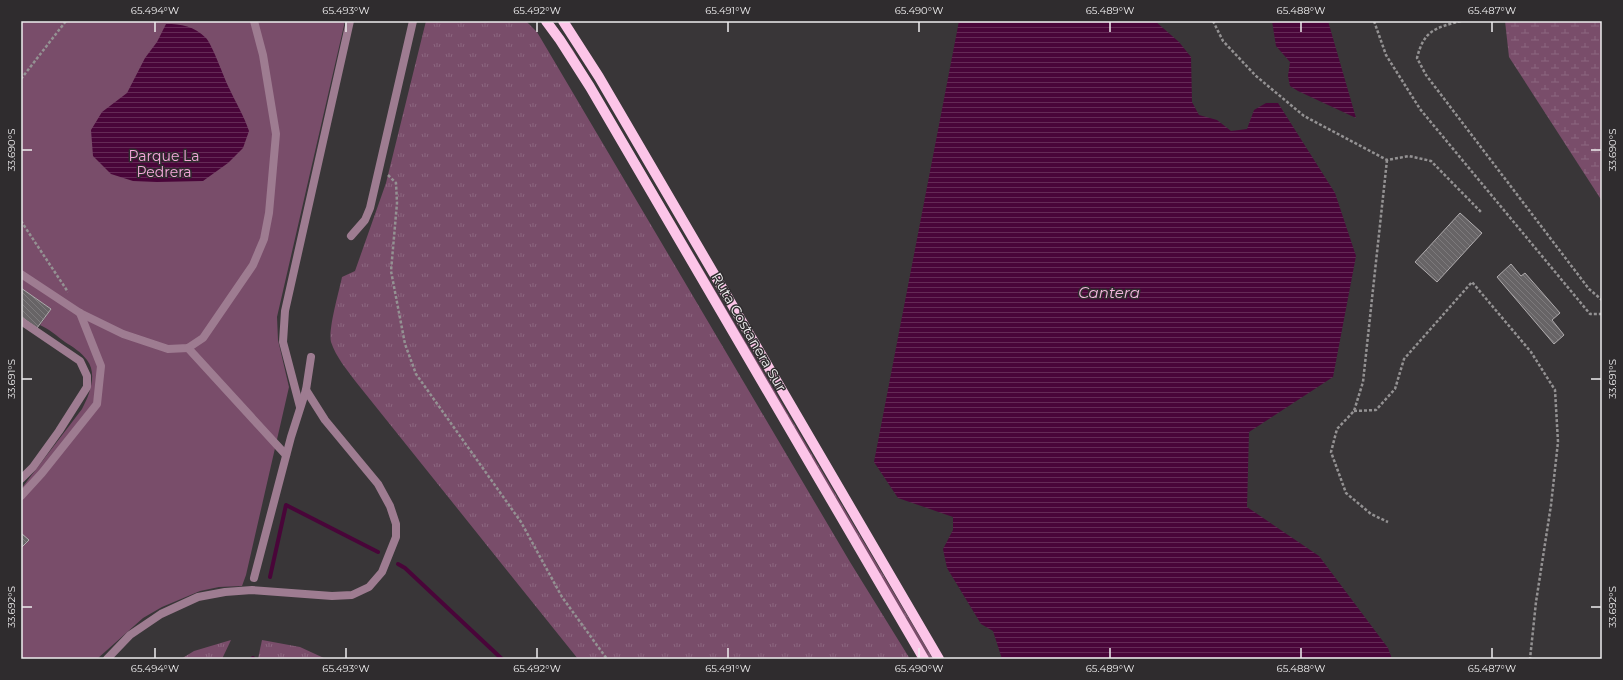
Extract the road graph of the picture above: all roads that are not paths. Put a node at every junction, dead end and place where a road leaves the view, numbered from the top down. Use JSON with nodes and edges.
{"nodes":[{"id":1,"x":254,"y":21,"type":"edge"},
{"id":2,"x":350,"y":21,"type":"edge"},
{"id":3,"x":413,"y":21,"type":"edge"},
{"id":4,"x":546,"y":21,"type":"edge"},
{"id":5,"x":563,"y":21,"type":"edge"},
{"id":6,"x":351,"y":236,"type":"dead end"},
{"id":7,"x":21,"y":274,"type":"edge"},
{"id":8,"x":80,"y":313,"type":"junction"},
{"id":9,"x":21,"y":321,"type":"edge"},
{"id":10,"x":188,"y":348,"type":"junction"},
{"id":11,"x":311,"y":357,"type":"dead end"},
{"id":12,"x":306,"y":390,"type":"junction"},
{"id":13,"x":300,"y":407,"type":"junction"},
{"id":14,"x":286,"y":455,"type":"junction"},
{"id":15,"x":21,"y":479,"type":"edge"},
{"id":16,"x":21,"y":496,"type":"edge"},
{"id":17,"x":254,"y":578,"type":"dead end"},
{"id":18,"x":107,"y":659,"type":"edge"},
{"id":19,"x":924,"y":659,"type":"edge"},
{"id":20,"x":939,"y":659,"type":"edge"}],
"edges":[{"from":1,"to":10,"type":"lane"},
{"from":2,"to":13,"type":"lane"},
{"from":3,"to":6,"type":"lane"},
{"from":4,"to":19,"type":"main road","name":"Ruta Costanera Sur"},
{"from":5,"to":20,"type":"main road","name":"Ruta Costanera Sur"},
{"from":7,"to":8,"type":"lane"},
{"from":8,"to":10,"type":"lane"},
{"from":8,"to":16,"type":"lane"},
{"from":9,"to":15,"type":"lane"},
{"from":10,"to":14,"type":"lane"},
{"from":11,"to":12,"type":"lane"},
{"from":12,"to":13,"type":"lane"},
{"from":12,"to":18,"type":"lane"},
{"from":13,"to":14,"type":"lane"},
{"from":14,"to":17,"type":"lane"}]}
